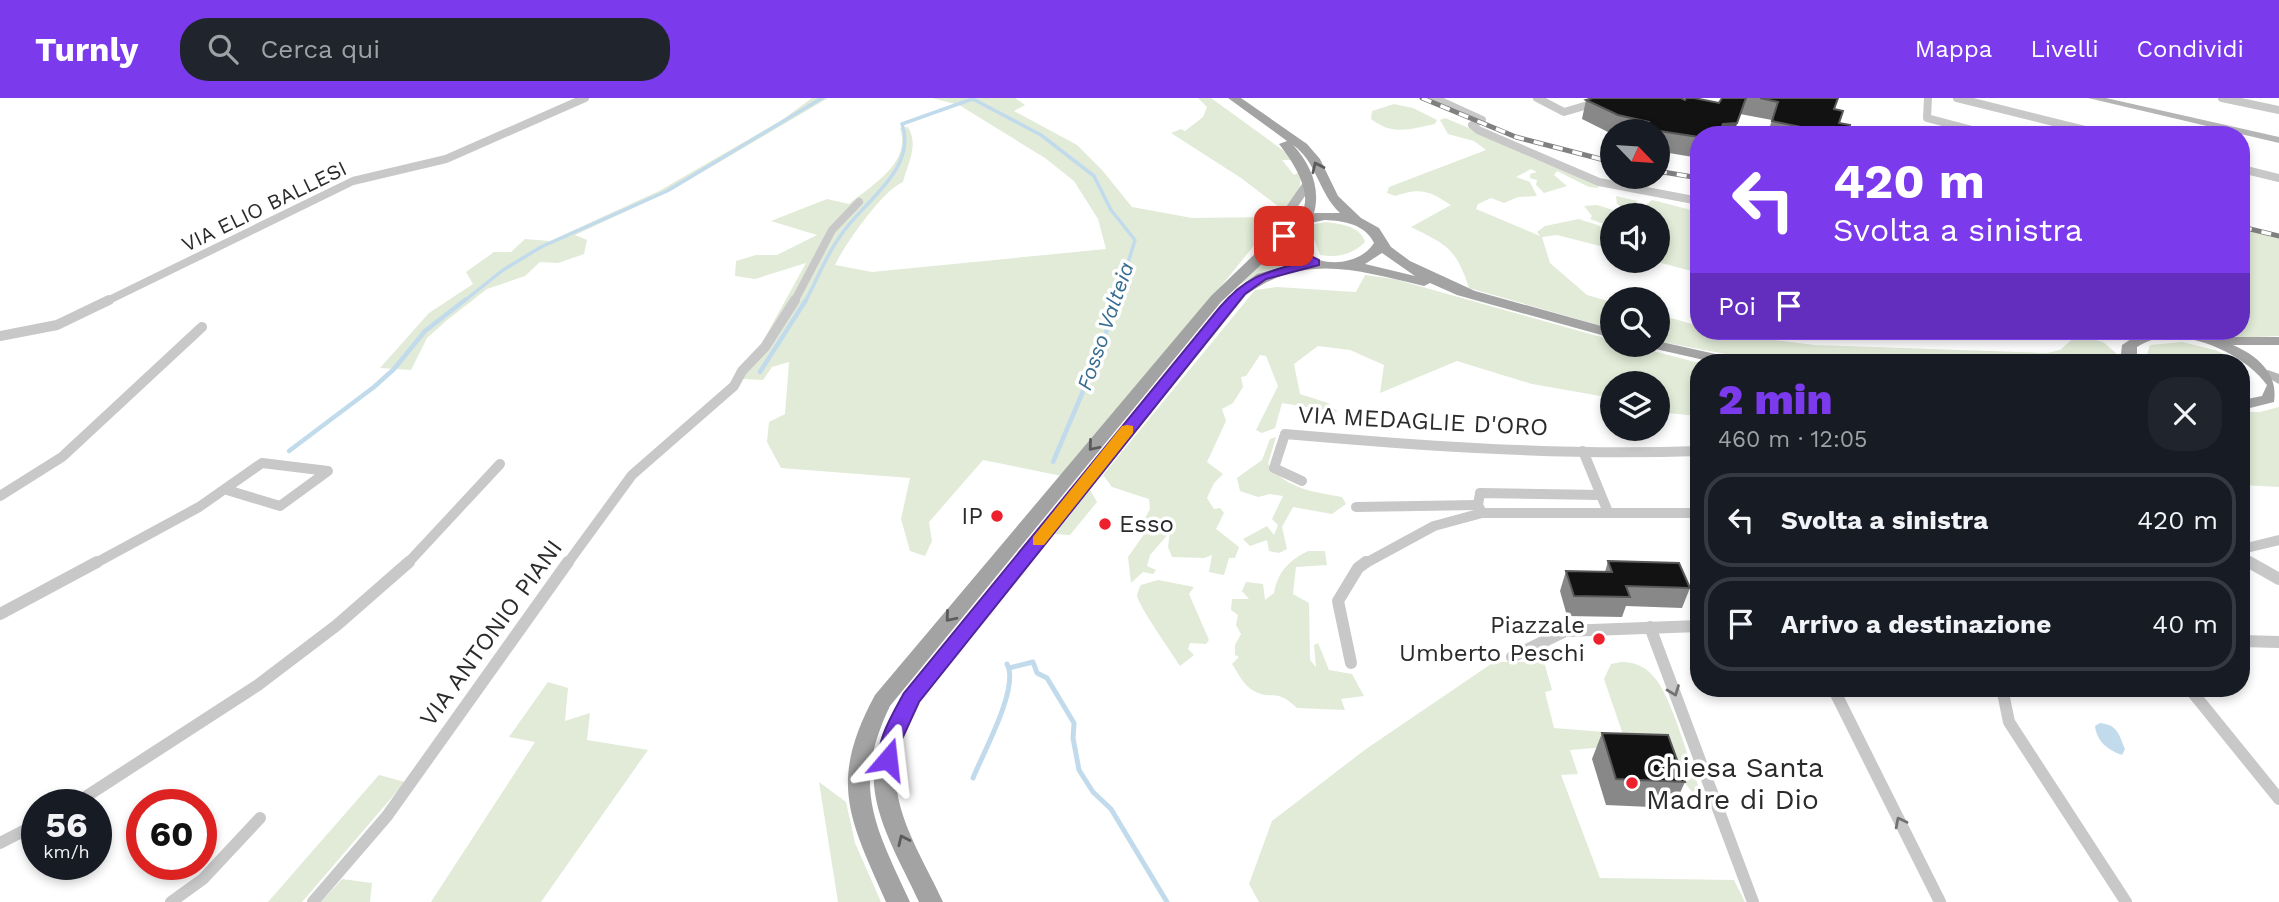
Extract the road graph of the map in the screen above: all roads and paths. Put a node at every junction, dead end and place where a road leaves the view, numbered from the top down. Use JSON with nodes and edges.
{"nodes":[{"id":1,"x":584,"y":98,"type":"edge"},
{"id":2,"x":1219,"y":98,"type":"edge"},
{"id":3,"x":1234,"y":98,"type":"edge"},
{"id":4,"x":1434,"y":98,"type":"edge"},
{"id":5,"x":1537,"y":98,"type":"edge"},
{"id":6,"x":1612,"y":98,"type":"edge"},
{"id":7,"x":1928,"y":98,"type":"edge"},
{"id":8,"x":1957,"y":98,"type":"edge"},
{"id":9,"x":2093,"y":98,"type":"edge"},
{"id":10,"x":2222,"y":98,"type":"edge"},
{"id":11,"x":2279,"y":110,"type":"edge"},
{"id":12,"x":1957,"y":126,"type":"edge"},
{"id":13,"x":2069,"y":126,"type":"edge"},
{"id":14,"x":2214,"y":126,"type":"edge"},
{"id":15,"x":2250,"y":134,"type":"edge"},
{"id":16,"x":2279,"y":141,"type":"edge"},
{"id":17,"x":2250,"y":171,"type":"edge"},
{"id":18,"x":2279,"y":178,"type":"edge"},
{"id":19,"x":1690,"y":199,"type":"edge"},
{"id":20,"x":859,"y":202,"type":"dead end"},
{"id":21,"x":1356,"y":221,"type":"junction"},
{"id":22,"x":1290,"y":223,"type":"junction"},
{"id":23,"x":1381,"y":243,"type":"junction"},
{"id":24,"x":1331,"y":264,"type":"junction"},
{"id":25,"x":1472,"y":295,"type":"junction"},
{"id":26,"x":202,"y":327,"type":"dead end"},
{"id":27,"x":1600,"y":331,"type":"edge"},
{"id":28,"x":0,"y":336,"type":"edge"},
{"id":29,"x":2204,"y":340,"type":"edge"},
{"id":30,"x":2246,"y":340,"type":"edge"},
{"id":31,"x":2279,"y":343,"type":"edge"},
{"id":32,"x":1670,"y":348,"type":"edge"},
{"id":33,"x":1697,"y":354,"type":"edge"},
{"id":34,"x":2239,"y":354,"type":"edge"},
{"id":35,"x":2250,"y":361,"type":"edge"},
{"id":36,"x":2270,"y":374,"type":"edge"},
{"id":37,"x":2279,"y":401,"type":"edge"},
{"id":38,"x":2262,"y":402,"type":"junction"},
{"id":39,"x":2250,"y":404,"type":"edge"},
{"id":40,"x":1583,"y":451,"type":"junction"},
{"id":41,"x":1690,"y":451,"type":"edge"},
{"id":42,"x":500,"y":464,"type":"dead end"},
{"id":43,"x":1302,"y":481,"type":"dead end"},
{"id":44,"x":227,"y":490,"type":"junction"},
{"id":45,"x":1600,"y":495,"type":"junction"},
{"id":46,"x":0,"y":496,"type":"edge"},
{"id":47,"x":1356,"y":507,"type":"dead end"},
{"id":48,"x":1480,"y":509,"type":"junction"},
{"id":49,"x":1608,"y":512,"type":"junction"},
{"id":50,"x":1690,"y":513,"type":"edge"},
{"id":51,"x":2279,"y":540,"type":"edge"},
{"id":52,"x":2250,"y":547,"type":"edge"},
{"id":53,"x":2250,"y":563,"type":"edge"},
{"id":54,"x":2279,"y":579,"type":"edge"},
{"id":55,"x":0,"y":614,"type":"edge"},
{"id":56,"x":1690,"y":626,"type":"edge"},
{"id":57,"x":1650,"y":628,"type":"junction"},
{"id":58,"x":2250,"y":641,"type":"edge"},
{"id":59,"x":2279,"y":642,"type":"edge"},
{"id":60,"x":1511,"y":657,"type":"dead end"},
{"id":61,"x":1351,"y":663,"type":"dead end"},
{"id":62,"x":1838,"y":697,"type":"edge"},
{"id":63,"x":2004,"y":697,"type":"edge"},
{"id":64,"x":2197,"y":697,"type":"edge"},
{"id":65,"x":2273,"y":783,"type":"edge"},
{"id":66,"x":98,"y":789,"type":"edge"},
{"id":67,"x":2279,"y":799,"type":"edge"},
{"id":68,"x":260,"y":818,"type":"dead end"},
{"id":69,"x":21,"y":832,"type":"edge"},
{"id":70,"x":0,"y":843,"type":"edge"},
{"id":71,"x":171,"y":902,"type":"edge"},
{"id":72,"x":313,"y":902,"type":"edge"},
{"id":73,"x":898,"y":902,"type":"edge"},
{"id":74,"x":931,"y":902,"type":"edge"},
{"id":75,"x":1753,"y":902,"type":"edge"},
{"id":76,"x":1940,"y":902,"type":"edge"},
{"id":77,"x":2126,"y":902,"type":"edge"}],
"edges":[{"from":1,"to":28,"type":"street","name":"VIA ELIO BALLESI"},
{"from":2,"to":22,"type":"main road"},
{"from":21,"to":3,"type":"main road","one_way":true},
{"from":4,"to":19,"type":"street"},
{"from":5,"to":6,"type":"street"},
{"from":7,"to":12,"type":"street"},
{"from":8,"to":13,"type":"street"},
{"from":9,"to":14,"type":"main road"},
{"from":10,"to":11,"type":"street"},
{"from":15,"to":16,"type":"main road"},
{"from":17,"to":18,"type":"street"},
{"from":20,"to":72,"type":"street","name":"VIA ANTONIO PIANI"},
{"from":21,"to":22,"type":"main road"},
{"from":21,"to":23,"type":"main road"},
{"from":22,"to":24,"type":"main road"},
{"from":22,"to":73,"type":"main road","one_way":true},
{"from":23,"to":24,"type":"main road"},
{"from":23,"to":25,"type":"main road"},
{"from":24,"to":25,"type":"main road"},
{"from":74,"to":24,"type":"main road","one_way":true},
{"from":25,"to":27,"type":"main road"},
{"from":26,"to":46,"type":"street"},
{"from":29,"to":34,"type":"main road"},
{"from":30,"to":31,"type":"main road"},
{"from":31,"to":36,"type":"main road"},
{"from":32,"to":33,"type":"main road"},
{"from":35,"to":36,"type":"main road"},
{"from":36,"to":38,"type":"main road"},
{"from":37,"to":38,"type":"main road"},
{"from":38,"to":39,"type":"main road"},
{"from":40,"to":41,"type":"street","name":"VIA MEDAGLIE D'ORO"},
{"from":40,"to":43,"type":"street","name":"VIA MEDAGLIE D'ORO"},
{"from":40,"to":45,"type":"street","name":"VIA MEDAGLIE D'ORO"},
{"from":42,"to":66,"type":"street"},
{"from":44,"to":44,"type":"street"},
{"from":44,"to":55,"type":"street"},
{"from":45,"to":48,"type":"street"},
{"from":45,"to":49,"type":"street","name":"VIA MEDAGLIE D'ORO"},
{"from":47,"to":48,"type":"street"},
{"from":48,"to":49,"type":"street"},
{"from":48,"to":61,"type":"street"},
{"from":49,"to":50,"type":"street"},
{"from":51,"to":52,"type":"street"},
{"from":53,"to":54,"type":"street"},
{"from":56,"to":57,"type":"street"},
{"from":57,"to":60,"type":"street"},
{"from":57,"to":75,"type":"street","one_way":true},
{"from":58,"to":59,"type":"street"},
{"from":76,"to":62,"type":"street","one_way":true},
{"from":63,"to":77,"type":"street"},
{"from":64,"to":65,"type":"street"},
{"from":65,"to":67,"type":"street"},
{"from":68,"to":71,"type":"street"},
{"from":69,"to":70,"type":"street"}]}
